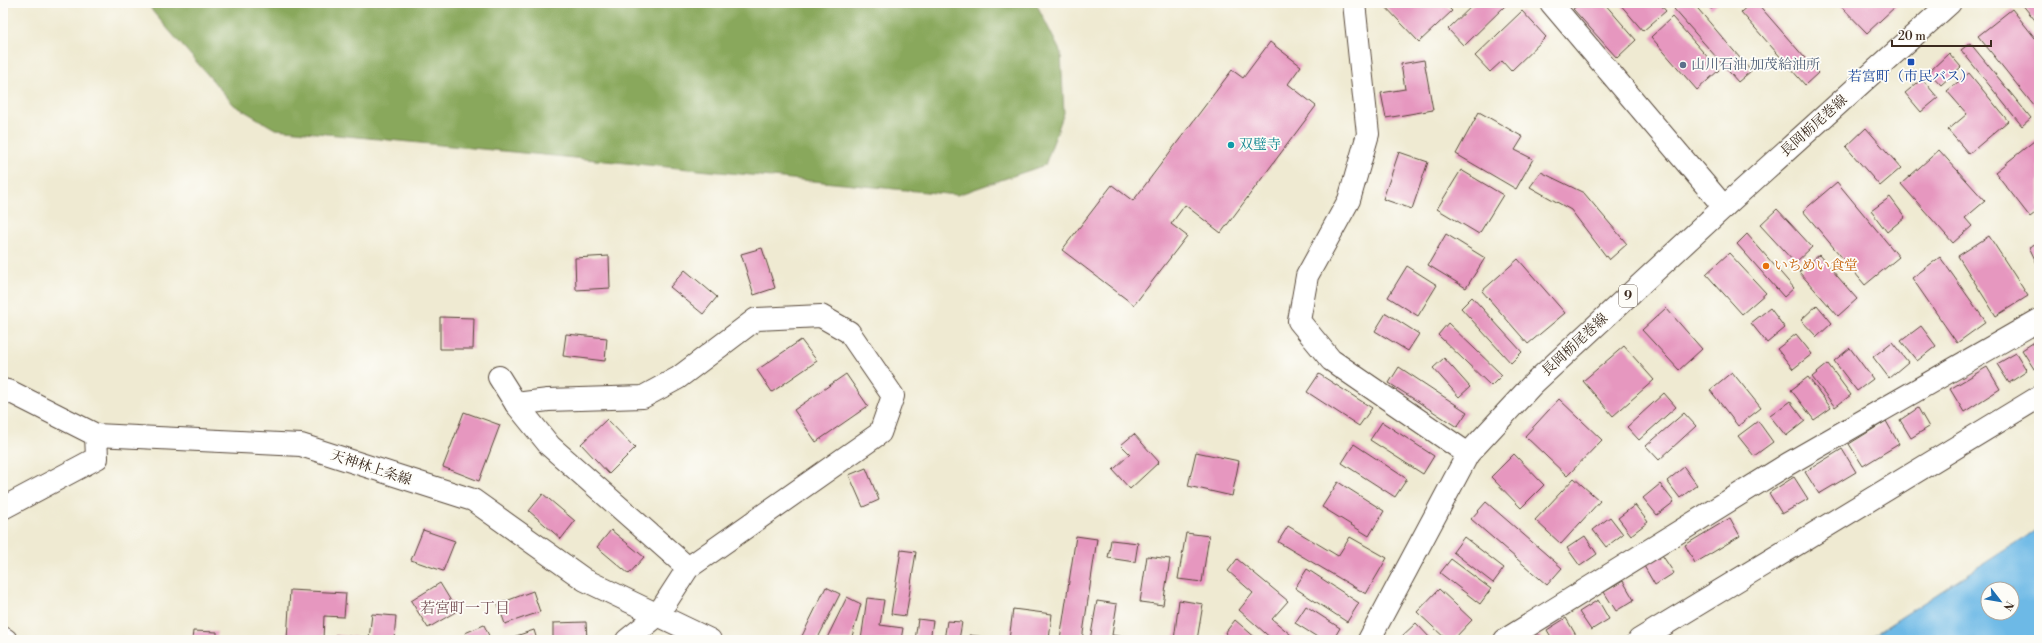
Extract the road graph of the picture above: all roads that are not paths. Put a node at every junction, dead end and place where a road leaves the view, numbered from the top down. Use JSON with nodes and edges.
{"nodes":[{"id":1,"x":1354,"y":3,"type":"edge"},
{"id":2,"x":1551,"y":3,"type":"edge"},
{"id":3,"x":1950,"y":3,"type":"edge"},
{"id":4,"x":1724,"y":206,"type":"junction"},
{"id":5,"x":2039,"y":320,"type":"edge"},
{"id":6,"x":499,"y":376,"type":"dead end"},
{"id":7,"x":3,"y":390,"type":"edge"},
{"id":8,"x":2039,"y":397,"type":"edge"},
{"id":9,"x":516,"y":404,"type":"junction"},
{"id":10,"x":96,"y":435,"type":"junction"},
{"id":11,"x":1468,"y":454,"type":"junction"},
{"id":12,"x":3,"y":508,"type":"edge"},
{"id":13,"x":688,"y":568,"type":"junction"},
{"id":14,"x":657,"y":616,"type":"junction"},
{"id":15,"x":3,"y":638,"type":"edge"},
{"id":16,"x":6,"y":640,"type":"edge"},
{"id":17,"x":627,"y":640,"type":"edge"},
{"id":18,"x":710,"y":640,"type":"edge"},
{"id":19,"x":1369,"y":640,"type":"edge"},
{"id":20,"x":1505,"y":640,"type":"edge"},
{"id":21,"x":1639,"y":640,"type":"edge"}],
"edges":[{"from":1,"to":11,"type":"street"},
{"from":2,"to":4,"type":"street"},
{"from":3,"to":4,"type":"street","name":"長岡栃尾巻線","number":"9"},
{"from":4,"to":11,"type":"street","name":"長岡栃尾巻線","number":"9"},
{"from":5,"to":20,"type":"street"},
{"from":6,"to":9,"type":"street"},
{"from":7,"to":10,"type":"street","name":"天神林上条線"},
{"from":8,"to":21,"type":"street"},
{"from":9,"to":13,"type":"street"},
{"from":9,"to":13,"type":"street"},
{"from":10,"to":12,"type":"street"},
{"from":10,"to":14,"type":"street","name":"天神林上条線"},
{"from":11,"to":19,"type":"street","name":"長岡栃尾巻線","number":"9"},
{"from":13,"to":14,"type":"street"},
{"from":14,"to":17,"type":"street"},
{"from":14,"to":18,"type":"street","name":"天神林上条線"},
{"from":15,"to":16,"type":"street"}]}
